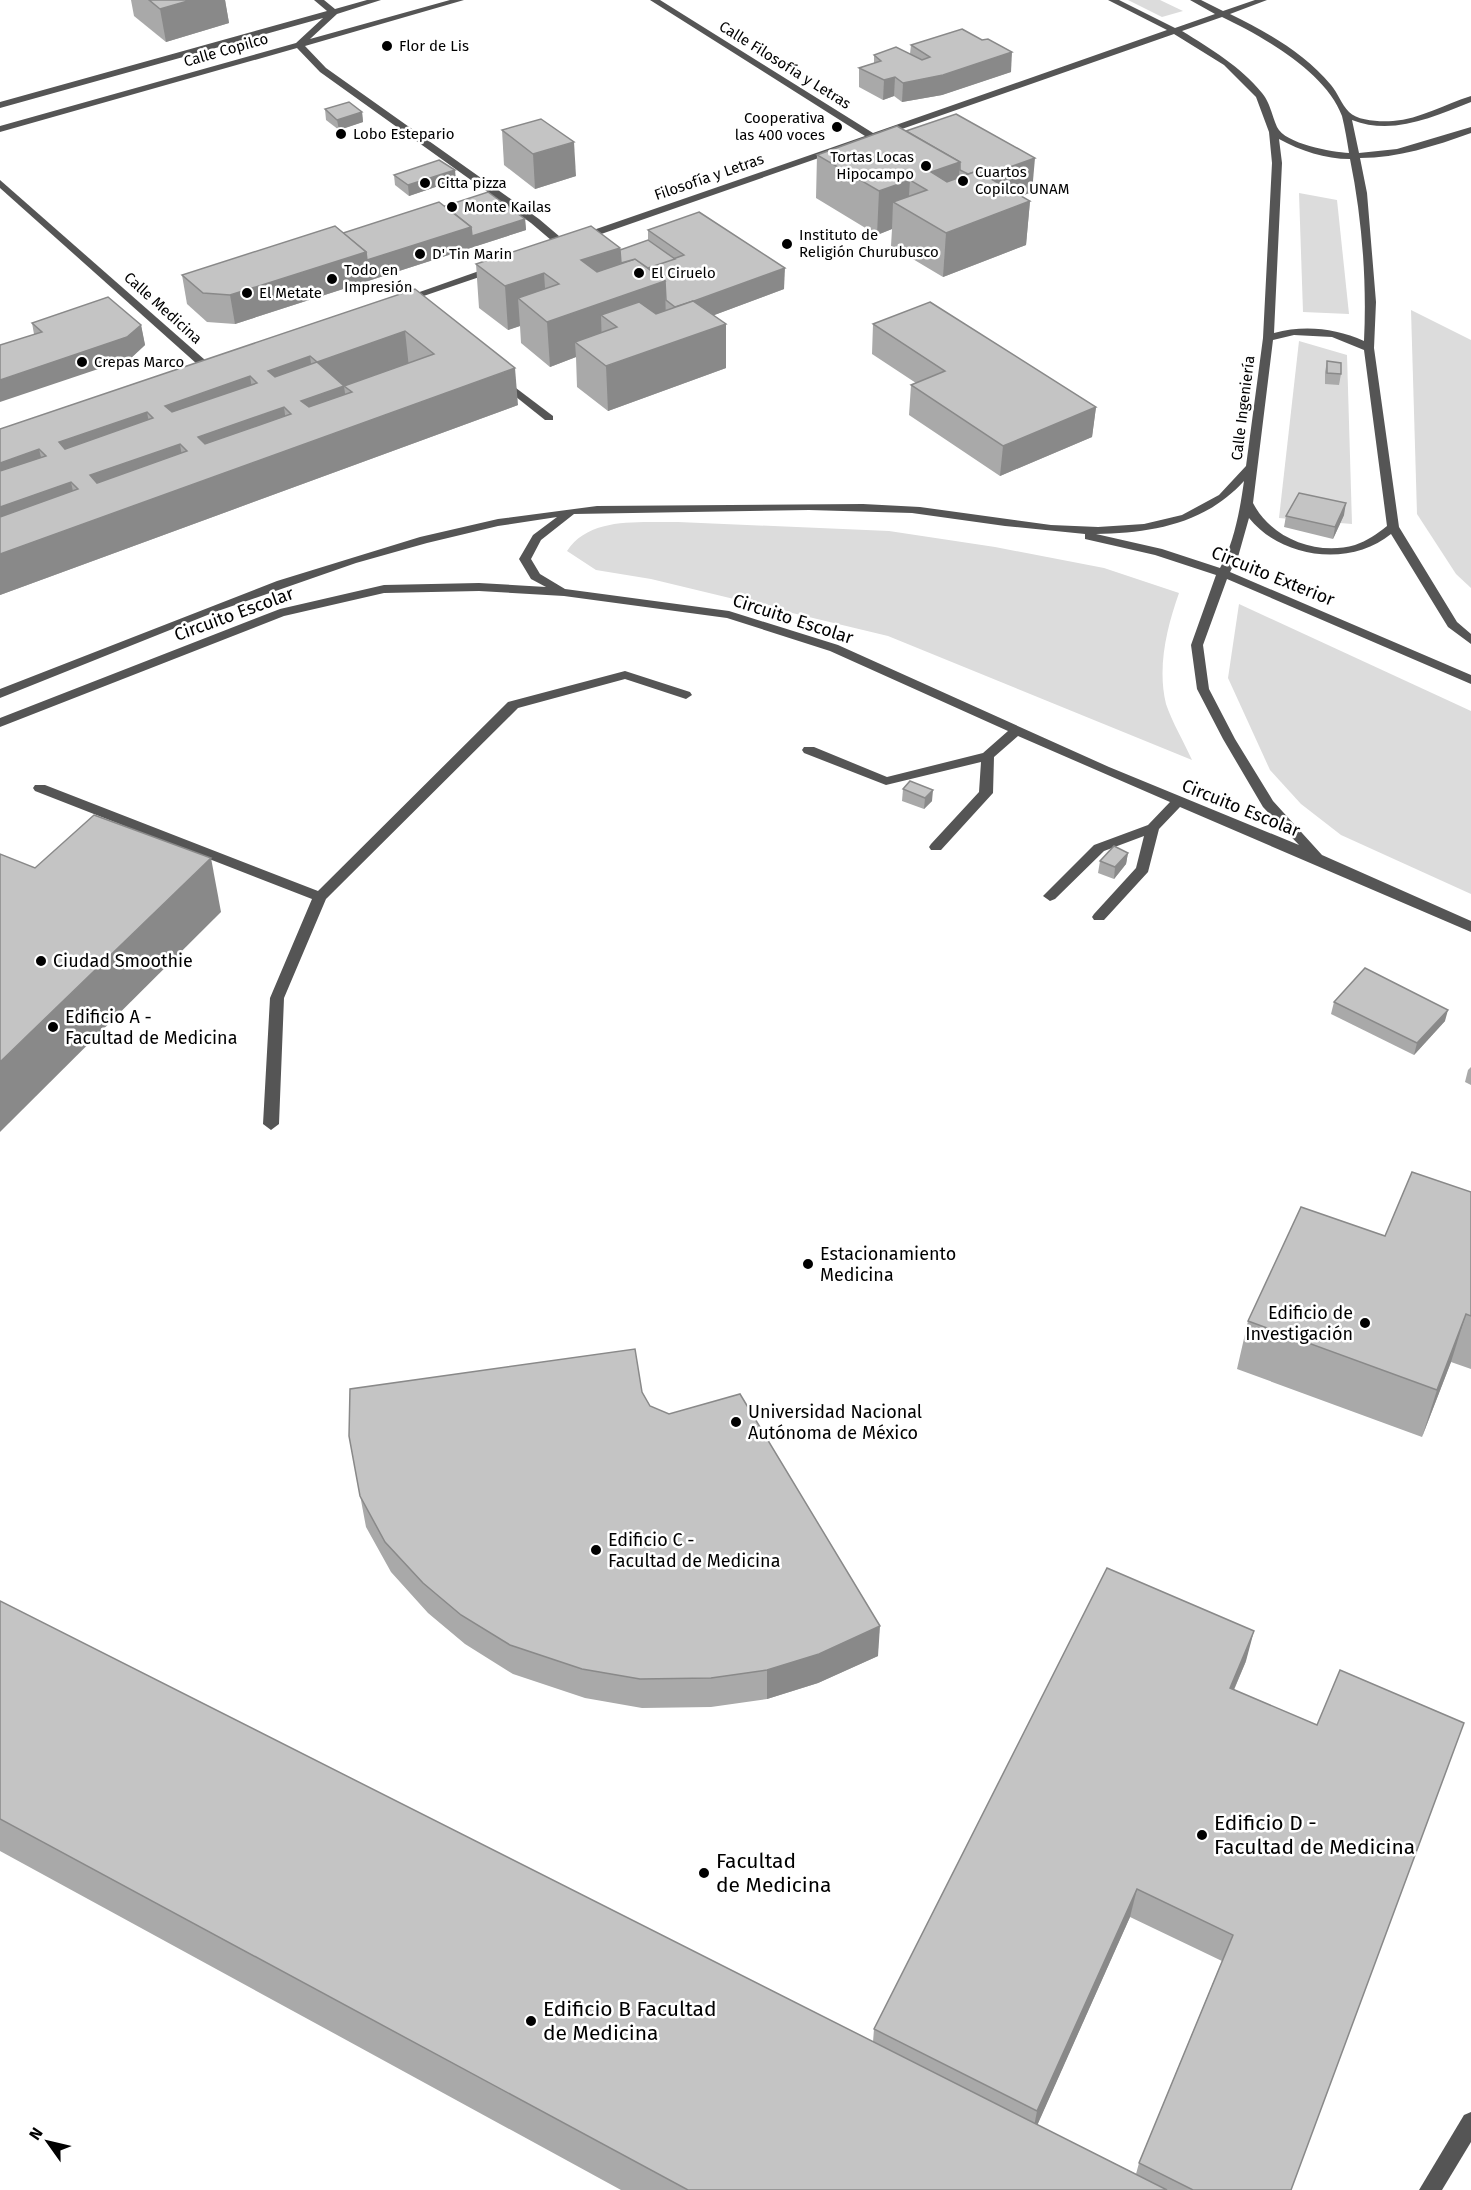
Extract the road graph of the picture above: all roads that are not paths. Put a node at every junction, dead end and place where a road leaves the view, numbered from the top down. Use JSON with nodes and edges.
{"nodes":[{"id":1,"x":318,"y":0,"type":"edge"},
{"id":2,"x":377,"y":0,"type":"edge"},
{"id":3,"x":460,"y":0,"type":"edge"},
{"id":4,"x":654,"y":0,"type":"edge"},
{"id":5,"x":1112,"y":0,"type":"edge"},
{"id":6,"x":1194,"y":0,"type":"edge"},
{"id":7,"x":1263,"y":0,"type":"edge"},
{"id":8,"x":334,"y":12,"type":"junction"},
{"id":9,"x":1223,"y":14,"type":"junction"},
{"id":10,"x":1175,"y":31,"type":"junction"},
{"id":11,"x":299,"y":45,"type":"junction"},
{"id":12,"x":1471,"y":99,"type":"edge"},
{"id":13,"x":0,"y":105,"type":"edge"},
{"id":14,"x":1346,"y":115,"type":"junction"},
{"id":15,"x":0,"y":129,"type":"edge"},
{"id":16,"x":1471,"y":130,"type":"edge"},
{"id":17,"x":1274,"y":132,"type":"junction"},
{"id":18,"x":870,"y":135,"type":"junction"},
{"id":19,"x":1357,"y":156,"type":"junction"},
{"id":20,"x":0,"y":183,"type":"edge"},
{"id":21,"x":508,"y":263,"type":"edge"},
{"id":22,"x":401,"y":304,"type":"edge"},
{"id":23,"x":1268,"y":338,"type":"junction"},
{"id":24,"x":1369,"y":348,"type":"junction"},
{"id":25,"x":201,"y":362,"type":"edge"},
{"id":26,"x":494,"y":374,"type":"edge"},
{"id":27,"x":549,"y":418,"type":"dead end"},
{"id":28,"x":1252,"y":466,"type":"junction"},
{"id":29,"x":1247,"y":503,"type":"junction"},
{"id":30,"x":577,"y":510,"type":"junction"},
{"id":31,"x":1393,"y":527,"type":"junction"},
{"id":32,"x":1054,"y":528,"type":"junction"},
{"id":33,"x":1223,"y":573,"type":"junction"},
{"id":34,"x":564,"y":592,"type":"junction"},
{"id":35,"x":1471,"y":640,"type":"edge"},
{"id":36,"x":1471,"y":680,"type":"edge"},
{"id":37,"x":0,"y":694,"type":"edge"},
{"id":38,"x":686,"y":695,"type":"dead end"},
{"id":39,"x":0,"y":723,"type":"edge"},
{"id":40,"x":1016,"y":731,"type":"junction"},
{"id":41,"x":810,"y":750,"type":"dead end"},
{"id":42,"x":987,"y":756,"type":"junction"},
{"id":43,"x":40,"y":788,"type":"dead end"},
{"id":44,"x":1178,"y":801,"type":"junction"},
{"id":45,"x":1153,"y":828,"type":"junction"},
{"id":46,"x":936,"y":847,"type":"dead end"},
{"id":47,"x":1319,"y":859,"type":"junction"},
{"id":48,"x":1050,"y":896,"type":"dead end"},
{"id":49,"x":320,"y":897,"type":"junction"},
{"id":50,"x":1099,"y":917,"type":"dead end"},
{"id":51,"x":1471,"y":927,"type":"edge"},
{"id":52,"x":271,"y":1124,"type":"dead end"},
{"id":53,"x":1471,"y":2122,"type":"edge"},
{"id":54,"x":1430,"y":2190,"type":"edge"}],
"edges":[{"from":1,"to":8,"type":"street"},
{"from":2,"to":8,"type":"street","name":"Calle Copilco"},
{"from":3,"to":11,"type":"street","name":"Calle Copilco"},
{"from":4,"to":18,"type":"street","name":"Calle Filosofía y Letras"},
{"from":5,"to":10,"type":"street","name":"Calle Ingeniería"},
{"from":6,"to":9,"type":"street"},
{"from":7,"to":9,"type":"street","name":"Filosofía y Letras"},
{"from":8,"to":11,"type":"street"},
{"from":8,"to":13,"type":"street","name":"Calle Copilco"},
{"from":9,"to":10,"type":"street","name":"Filosofía y Letras"},
{"from":9,"to":14,"type":"street"},
{"from":10,"to":17,"type":"street","name":"Calle Ingeniería"},
{"from":10,"to":18,"type":"street","name":"Filosofía y Letras"},
{"from":11,"to":15,"type":"street","name":"Calle Copilco"},
{"from":11,"to":18,"type":"street","name":"Filosofía y Letras"},
{"from":12,"to":14,"type":"street"},
{"from":14,"to":19,"type":"street"},
{"from":16,"to":19,"type":"street"},
{"from":17,"to":19,"type":"street"},
{"from":17,"to":23,"type":"street","name":"Calle Ingeniería"},
{"from":19,"to":24,"type":"street"},
{"from":20,"to":25,"type":"street","name":"Calle Medicina"},
{"from":21,"to":22,"type":"street"},
{"from":23,"to":24,"type":"street"},
{"from":23,"to":28,"type":"street","name":"Calle Ingeniería"},
{"from":24,"to":31,"type":"street"},
{"from":26,"to":27,"type":"street"},
{"from":28,"to":29,"type":"street","name":"Calle Ingeniería"},
{"from":28,"to":32,"type":"street"},
{"from":29,"to":31,"type":"street"},
{"from":29,"to":33,"type":"street","name":"Calle Ingeniería"},
{"from":30,"to":32,"type":"street","name":"Circuito Escolar"},
{"from":30,"to":34,"type":"street"},
{"from":30,"to":37,"type":"street","name":"Circuito Escolar"},
{"from":31,"to":35,"type":"street"},
{"from":32,"to":33,"type":"street","name":"Circuito Exterior"},
{"from":33,"to":36,"type":"street","name":"Circuito Exterior"},
{"from":33,"to":47,"type":"street","name":"Calle Ingeniería"},
{"from":34,"to":39,"type":"street","name":"Circuito Escolar"},
{"from":34,"to":40,"type":"street","name":"Circuito Escolar"},
{"from":38,"to":49,"type":"street"},
{"from":40,"to":42,"type":"street"},
{"from":40,"to":44,"type":"street","name":"Circuito Escolar"},
{"from":41,"to":42,"type":"street"},
{"from":42,"to":46,"type":"street"},
{"from":43,"to":49,"type":"street"},
{"from":44,"to":45,"type":"street"},
{"from":44,"to":47,"type":"street","name":"Circuito Escolar"},
{"from":45,"to":48,"type":"street"},
{"from":45,"to":50,"type":"street"},
{"from":47,"to":51,"type":"street","name":"Circuito Escolar"},
{"from":49,"to":52,"type":"street"},
{"from":53,"to":54,"type":"street"}]}
